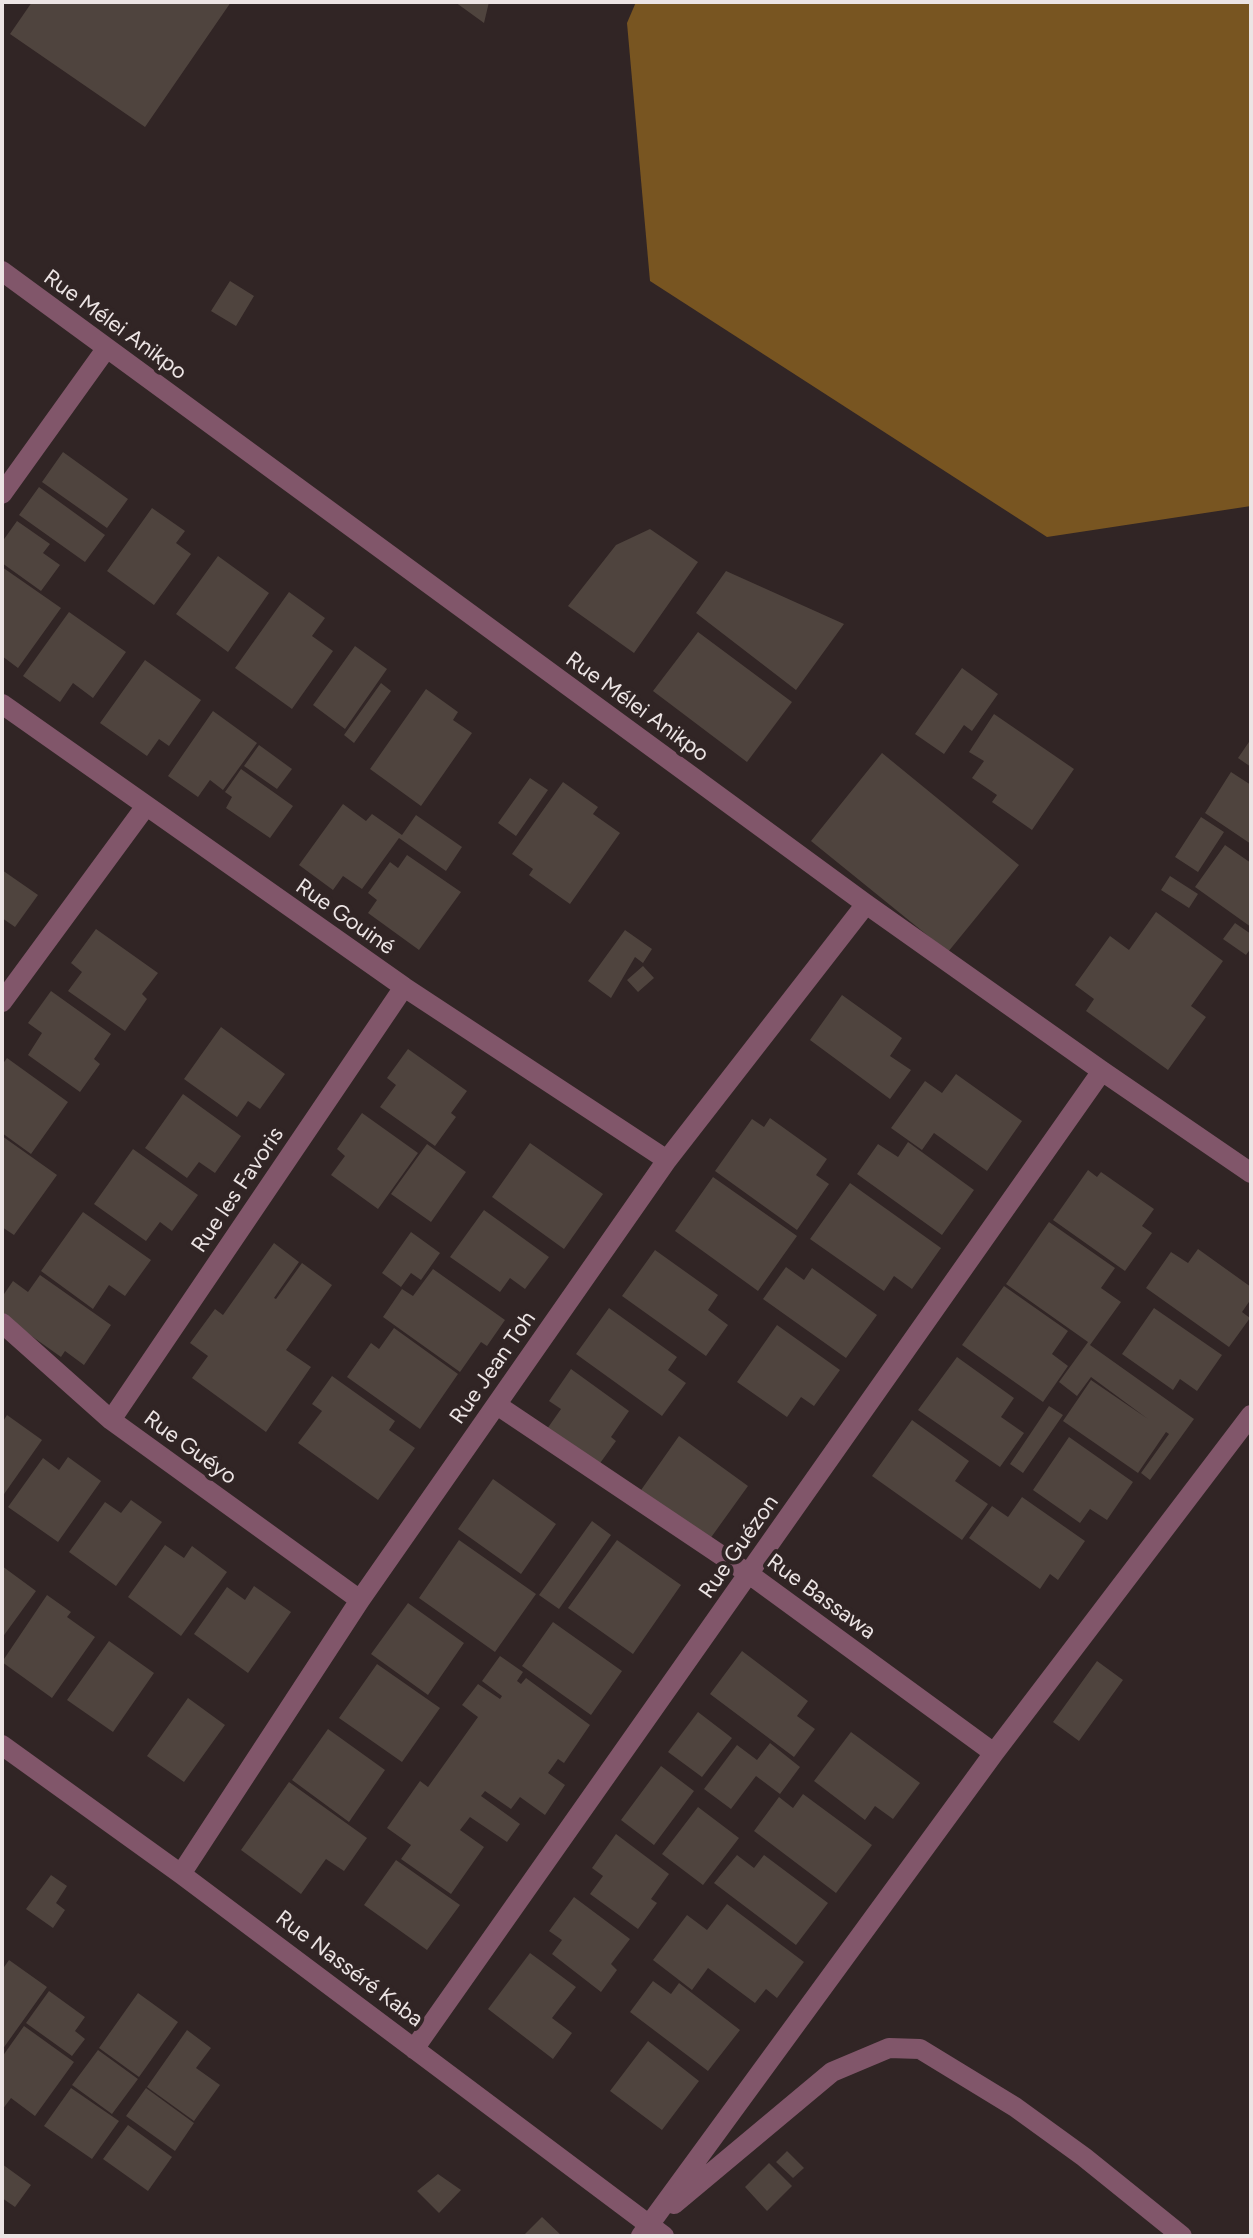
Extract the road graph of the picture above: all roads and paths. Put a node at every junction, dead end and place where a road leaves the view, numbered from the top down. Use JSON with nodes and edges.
{"nodes":[{"id":1,"x":2,"y":271,"type":"edge"},
{"id":2,"x":106,"y":349,"type":"junction"},
{"id":3,"x":2,"y":494,"type":"edge"},
{"id":4,"x":2,"y":704,"type":"edge"},
{"id":5,"x":146,"y":806,"type":"junction"},
{"id":6,"x":866,"y":904,"type":"junction"},
{"id":7,"x":404,"y":987,"type":"junction"},
{"id":8,"x":2,"y":1002,"type":"edge"},
{"id":9,"x":1102,"y":1071,"type":"junction"},
{"id":10,"x":667,"y":1160,"type":"junction"},
{"id":11,"x":1251,"y":1173,"type":"edge"},
{"id":12,"x":2,"y":1323,"type":"edge"},
{"id":13,"x":497,"y":1405,"type":"junction"},
{"id":14,"x":1251,"y":1415,"type":"edge"},
{"id":15,"x":111,"y":1420,"type":"junction"},
{"id":16,"x":749,"y":1574,"type":"junction"},
{"id":17,"x":360,"y":1600,"type":"junction"},
{"id":18,"x":2,"y":1745,"type":"edge"},
{"id":19,"x":994,"y":1753,"type":"junction"},
{"id":20,"x":181,"y":1874,"type":"junction"},
{"id":21,"x":414,"y":2049,"type":"junction"},
{"id":22,"x":651,"y":2232,"type":"edge"},
{"id":23,"x":1182,"y":2236,"type":"edge"}],
"edges":[{"from":1,"to":2,"type":"street","name":"Rue Mélei Anikpo"},
{"from":2,"to":3,"type":"street"},
{"from":2,"to":6,"type":"street","name":"Rue Mélei Anikpo"},
{"from":4,"to":5,"type":"street","name":"Rue Gouiné"},
{"from":5,"to":7,"type":"street","name":"Rue Gouiné"},
{"from":5,"to":8,"type":"street"},
{"from":6,"to":9,"type":"street","name":"Rue Mélei Anikpo"},
{"from":6,"to":10,"type":"street","name":"Rue Jean Toh"},
{"from":7,"to":10,"type":"street","name":"Rue Gouiné"},
{"from":7,"to":15,"type":"street","name":"Rue les Favoris"},
{"from":9,"to":11,"type":"street","name":"Rue Mélei Anikpo"},
{"from":9,"to":16,"type":"street","name":"Rue Guézon"},
{"from":10,"to":13,"type":"street","name":"Rue Jean Toh"},
{"from":12,"to":15,"type":"street","name":"Rue Guéyo"},
{"from":13,"to":16,"type":"street","name":"Rue Bassawa"},
{"from":13,"to":17,"type":"street","name":"Rue Jean Toh"},
{"from":14,"to":19,"type":"street"},
{"from":15,"to":17,"type":"street","name":"Rue Guéyo"},
{"from":16,"to":19,"type":"street","name":"Rue Bassawa"},
{"from":16,"to":21,"type":"street","name":"Rue Guézon"},
{"from":17,"to":20,"type":"street","name":"Rue Jean Toh"},
{"from":18,"to":20,"type":"street","name":"Rue Nasséré Kaba"},
{"from":19,"to":22,"type":"street"},
{"from":20,"to":21,"type":"street","name":"Rue Nasséré Kaba"},
{"from":21,"to":22,"type":"street","name":"Rue Nasséré Kaba"},
{"from":22,"to":23,"type":"street"}]}
